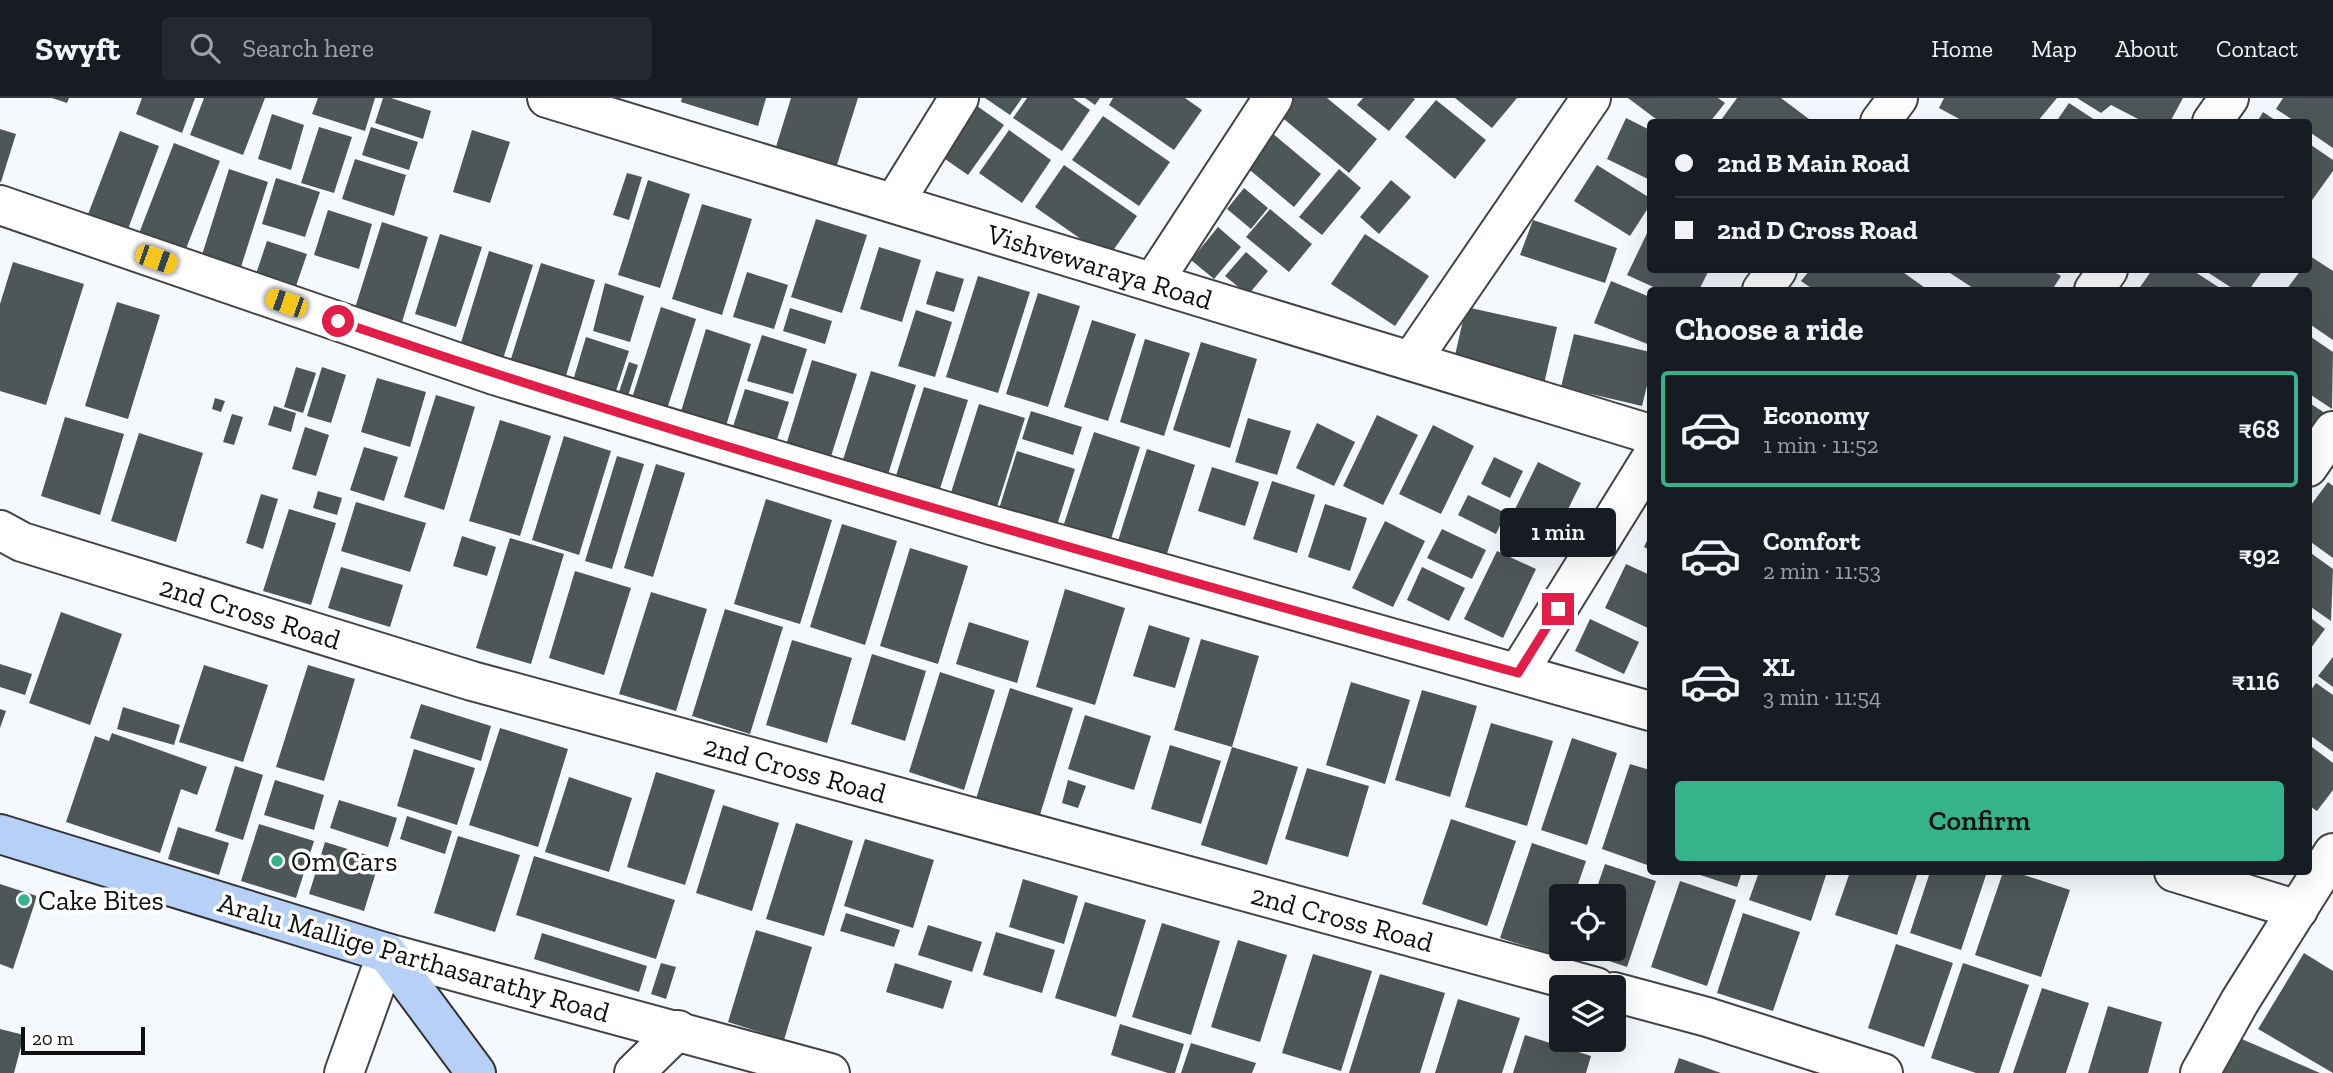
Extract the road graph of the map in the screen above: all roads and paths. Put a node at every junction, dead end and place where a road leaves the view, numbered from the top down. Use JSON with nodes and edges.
{"nodes":[{"id":1,"x":547,"y":98,"type":"edge"},
{"id":2,"x":959,"y":98,"type":"edge"},
{"id":3,"x":1273,"y":98,"type":"edge"},
{"id":4,"x":1591,"y":98,"type":"edge"},
{"id":5,"x":1898,"y":98,"type":"edge"},
{"id":6,"x":2230,"y":98,"type":"edge"},
{"id":7,"x":1882,"y":119,"type":"edge"},
{"id":8,"x":2214,"y":119,"type":"edge"},
{"id":9,"x":894,"y":203,"type":"junction"},
{"id":10,"x":0,"y":205,"type":"edge"},
{"id":11,"x":1153,"y":282,"type":"junction"},
{"id":12,"x":1411,"y":361,"type":"junction"},
{"id":13,"x":2333,"y":431,"type":"edge"},
{"id":14,"x":1647,"y":433,"type":"edge"},
{"id":15,"x":2312,"y":461,"type":"edge"},
{"id":16,"x":1647,"y":465,"type":"edge"},
{"id":17,"x":0,"y":530,"type":"edge"},
{"id":18,"x":1518,"y":673,"type":"junction"},
{"id":19,"x":1647,"y":710,"type":"edge"},
{"id":20,"x":0,"y":834,"type":"edge"},
{"id":21,"x":2333,"y":853,"type":"edge"},
{"id":22,"x":2184,"y":875,"type":"edge"},
{"id":23,"x":2298,"y":910,"type":"junction"},
{"id":24,"x":387,"y":953,"type":"junction"},
{"id":25,"x":1552,"y":975,"type":"edge"},
{"id":26,"x":1626,"y":995,"type":"edge"},
{"id":27,"x":678,"y":1030,"type":"junction"},
{"id":28,"x":1869,"y":1071,"type":"edge"},
{"id":29,"x":344,"y":1073,"type":"edge"},
{"id":30,"x":476,"y":1073,"type":"edge"},
{"id":31,"x":634,"y":1073,"type":"edge"},
{"id":32,"x":830,"y":1073,"type":"edge"},
{"id":33,"x":2200,"y":1073,"type":"edge"}],
"edges":[{"from":1,"to":9,"type":"street","name":"Vishvewaraya Road"},
{"from":2,"to":9,"type":"street"},
{"from":3,"to":11,"type":"street"},
{"from":4,"to":12,"type":"street"},
{"from":5,"to":7,"type":"street"},
{"from":6,"to":8,"type":"street"},
{"from":9,"to":11,"type":"street","name":"Vishvewaraya Road"},
{"from":10,"to":18,"type":"street"},
{"from":11,"to":12,"type":"street","name":"Vishvewaraya Road"},
{"from":12,"to":14,"type":"street","name":"Vishvewaraya Road"},
{"from":13,"to":15,"type":"street"},
{"from":16,"to":18,"type":"street"},
{"from":17,"to":25,"type":"street","name":"2nd Cross Road"},
{"from":18,"to":19,"type":"street"},
{"from":20,"to":24,"type":"street","name":"Aralu Mallige Parthasarathy Road"},
{"from":21,"to":23,"type":"street"},
{"from":22,"to":23,"type":"street"},
{"from":23,"to":33,"type":"street"},
{"from":24,"to":27,"type":"street","name":"Aralu Mallige Parthasarathy Road"},
{"from":24,"to":29,"type":"street"},
{"from":24,"to":30,"type":"street"},
{"from":26,"to":28,"type":"street"},
{"from":27,"to":31,"type":"street"},
{"from":27,"to":32,"type":"street","name":"Aralu Mallige Parthasarathy Road"}]}
